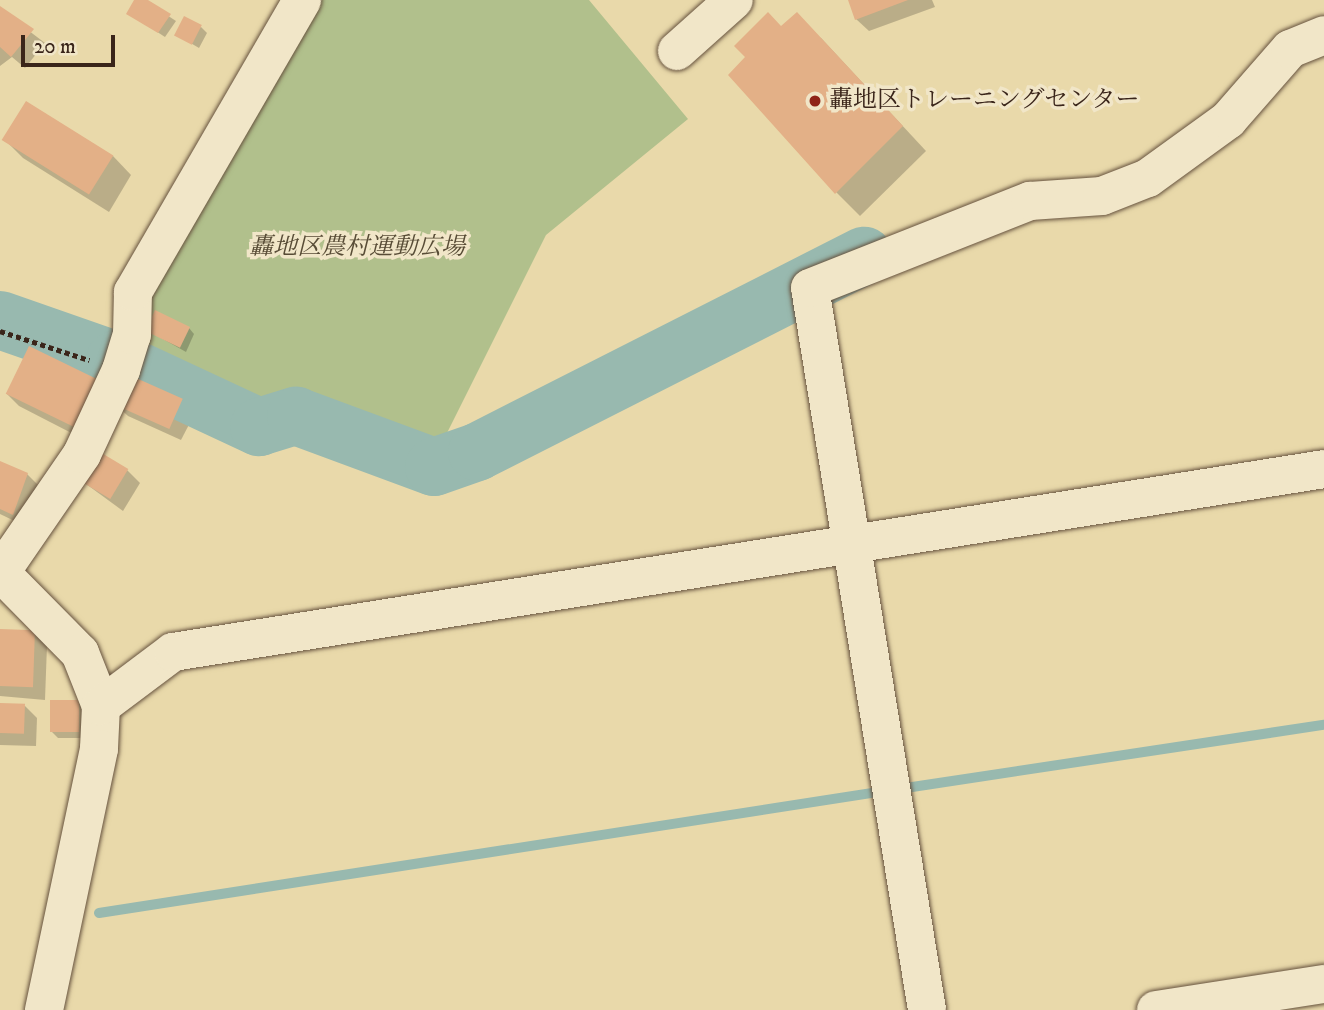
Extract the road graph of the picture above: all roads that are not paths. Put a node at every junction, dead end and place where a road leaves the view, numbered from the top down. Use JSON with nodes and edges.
{"nodes":[{"id":1,"x":302,"y":0,"type":"edge"},
{"id":2,"x":734,"y":0,"type":"edge"},
{"id":3,"x":1324,"y":34,"type":"edge"},
{"id":4,"x":677,"y":51,"type":"dead end"},
{"id":5,"x":1324,"y":469,"type":"edge"},
{"id":6,"x":850,"y":545,"type":"junction"},
{"id":7,"x":0,"y":572,"type":"edge"},
{"id":8,"x":101,"y":706,"type":"junction"},
{"id":9,"x":1324,"y":984,"type":"edge"},
{"id":10,"x":44,"y":1010,"type":"edge"},
{"id":11,"x":927,"y":1010,"type":"edge"},
{"id":12,"x":1156,"y":1010,"type":"edge"}],
"edges":[{"from":1,"to":7,"type":"street"},
{"from":2,"to":4,"type":"street"},
{"from":3,"to":6,"type":"street"},
{"from":5,"to":6,"type":"street"},
{"from":6,"to":8,"type":"street"},
{"from":6,"to":11,"type":"street"},
{"from":7,"to":8,"type":"street"},
{"from":8,"to":10,"type":"street"},
{"from":9,"to":12,"type":"street"}]}
